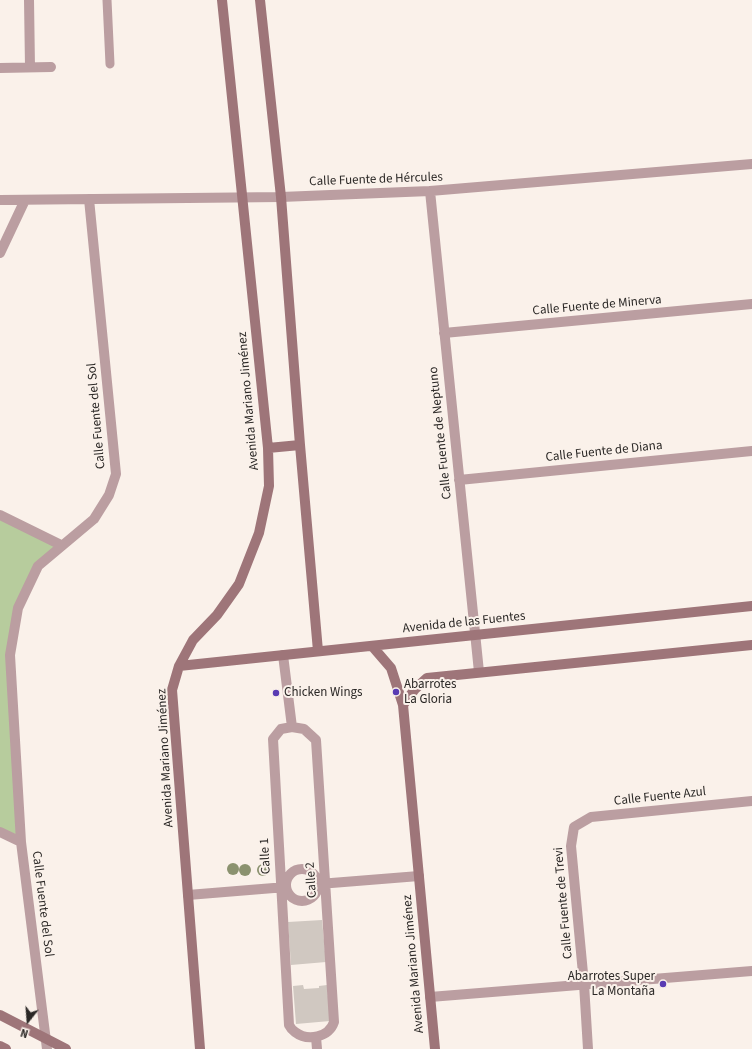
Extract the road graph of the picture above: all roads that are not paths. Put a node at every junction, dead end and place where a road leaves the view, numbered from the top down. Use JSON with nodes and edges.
{"nodes":[{"id":1,"x":29,"y":0,"type":"edge"},
{"id":2,"x":107,"y":0,"type":"edge"},
{"id":3,"x":222,"y":0,"type":"edge"},
{"id":4,"x":260,"y":0,"type":"edge"},
{"id":5,"x":110,"y":64,"type":"dead end"},
{"id":6,"x":30,"y":67,"type":"junction"},
{"id":7,"x":51,"y":67,"type":"dead end"},
{"id":8,"x":0,"y":68,"type":"edge"},
{"id":9,"x":752,"y":164,"type":"edge"},
{"id":10,"x":430,"y":191,"type":"junction"},
{"id":11,"x":281,"y":196,"type":"junction"},
{"id":12,"x":243,"y":197,"type":"junction"},
{"id":13,"x":89,"y":199,"type":"junction"},
{"id":14,"x":0,"y":200,"type":"edge"},
{"id":15,"x":25,"y":200,"type":"junction"},
{"id":16,"x":0,"y":253,"type":"edge"},
{"id":17,"x":752,"y":304,"type":"edge"},
{"id":18,"x":444,"y":333,"type":"junction"},
{"id":19,"x":300,"y":445,"type":"junction"},
{"id":20,"x":268,"y":448,"type":"junction"},
{"id":21,"x":752,"y":451,"type":"edge"},
{"id":22,"x":459,"y":480,"type":"junction"},
{"id":23,"x":0,"y":515,"type":"edge"},
{"id":24,"x":61,"y":545,"type":"junction"},
{"id":25,"x":752,"y":606,"type":"edge"},
{"id":26,"x":475,"y":635,"type":"junction"},
{"id":27,"x":752,"y":645,"type":"edge"},
{"id":28,"x":372,"y":646,"type":"junction"},
{"id":29,"x":318,"y":651,"type":"junction"},
{"id":30,"x":283,"y":655,"type":"junction"},
{"id":31,"x":179,"y":666,"type":"junction"},
{"id":32,"x":479,"y":672,"type":"junction"},
{"id":33,"x":403,"y":705,"type":"junction"},
{"id":34,"x":292,"y":727,"type":"junction"},
{"id":35,"x":752,"y":801,"type":"edge"},
{"id":36,"x":574,"y":827,"type":"joint"},
{"id":37,"x":0,"y":832,"type":"edge"},
{"id":38,"x":21,"y":842,"type":"junction"},
{"id":39,"x":419,"y":876,"type":"junction"},
{"id":40,"x":322,"y":884,"type":"junction"},
{"id":41,"x":284,"y":887,"type":"junction"},
{"id":42,"x":188,"y":895,"type":"junction"},
{"id":43,"x":752,"y":971,"type":"edge"},
{"id":44,"x":584,"y":984,"type":"junction"},
{"id":45,"x":430,"y":997,"type":"junction"},
{"id":46,"x":0,"y":1015,"type":"edge"},
{"id":47,"x":316,"y":1037,"type":"junction"},
{"id":48,"x":45,"y":1038,"type":"junction"},
{"id":49,"x":0,"y":1046,"type":"edge"},
{"id":50,"x":6,"y":1049,"type":"edge"},
{"id":51,"x":47,"y":1049,"type":"edge"},
{"id":52,"x":66,"y":1049,"type":"edge"},
{"id":53,"x":200,"y":1049,"type":"edge"},
{"id":54,"x":317,"y":1049,"type":"edge"},
{"id":55,"x":435,"y":1049,"type":"edge"},
{"id":56,"x":588,"y":1049,"type":"edge"}],
"edges":[{"from":1,"to":6,"type":"street"},
{"from":2,"to":5,"type":"lane"},
{"from":3,"to":12,"type":"street","name":"Avenida Mariano Jiménez"},
{"from":4,"to":11,"type":"street"},
{"from":6,"to":7,"type":"street"},
{"from":6,"to":8,"type":"street"},
{"from":9,"to":10,"type":"street","name":"Calle Fuente de Hércules"},
{"from":10,"to":11,"type":"street","name":"Calle Fuente de Hércules"},
{"from":10,"to":18,"type":"street","name":"Calle Fuente de Neptuno"},
{"from":11,"to":12,"type":"street","name":"Calle Fuente de Hércules"},
{"from":11,"to":19,"type":"street"},
{"from":12,"to":13,"type":"street","name":"Calle Fuente de Hércules"},
{"from":12,"to":20,"type":"street","name":"Avenida Mariano Jiménez"},
{"from":13,"to":15,"type":"street","name":"Calle Fuente de Hércules"},
{"from":13,"to":24,"type":"street","name":"Calle Fuente del Sol"},
{"from":14,"to":15,"type":"street","name":"Calle Fuente de Hércules"},
{"from":15,"to":16,"type":"street"},
{"from":17,"to":18,"type":"street","name":"Calle Fuente de Minerva"},
{"from":18,"to":22,"type":"street","name":"Calle Fuente de Neptuno"},
{"from":19,"to":20,"type":"street"},
{"from":19,"to":29,"type":"street"},
{"from":20,"to":31,"type":"street","name":"Avenida Mariano Jiménez"},
{"from":21,"to":22,"type":"street","name":"Calle Fuente de Diana"},
{"from":22,"to":26,"type":"street","name":"Calle Fuente de Neptuno"},
{"from":23,"to":24,"type":"street"},
{"from":24,"to":38,"type":"street","name":"Calle Fuente del Sol"},
{"from":25,"to":26,"type":"street","name":"Avenida de las Fuentes"},
{"from":26,"to":28,"type":"street","name":"Avenida de las Fuentes"},
{"from":26,"to":32,"type":"street","name":"Calle Fuente de Neptuno"},
{"from":27,"to":32,"type":"street"},
{"from":28,"to":29,"type":"street","name":"Avenida de las Fuentes"},
{"from":28,"to":33,"type":"street","name":"Avenida Mariano Jiménez"},
{"from":29,"to":30,"type":"street","name":"Avenida de las Fuentes"},
{"from":30,"to":31,"type":"street","name":"Avenida de las Fuentes"},
{"from":30,"to":34,"type":"street"},
{"from":31,"to":42,"type":"street","name":"Avenida Mariano Jiménez"},
{"from":32,"to":33,"type":"street"},
{"from":33,"to":39,"type":"street","name":"Avenida Mariano Jiménez"},
{"from":34,"to":40,"type":"street","name":"Calle 2"},
{"from":34,"to":41,"type":"street","name":"Calle 1"},
{"from":35,"to":36,"type":"street","name":"Calle Fuente Azul"},
{"from":36,"to":44,"type":"street","name":"Calle Fuente de Trevi"},
{"from":37,"to":38,"type":"street"},
{"from":38,"to":48,"type":"street","name":"Calle Fuente del Sol"},
{"from":39,"to":40,"type":"street","name":"Avenida Mariano Jiménez"},
{"from":39,"to":45,"type":"street","name":"Avenida Mariano Jiménez"},
{"from":40,"to":41,"type":"street"},
{"from":40,"to":41,"type":"street"},
{"from":40,"to":47,"type":"street","name":"Calle 2"},
{"from":41,"to":42,"type":"street"},
{"from":41,"to":47,"type":"street","name":"Calle 1"},
{"from":42,"to":53,"type":"street","name":"Avenida Mariano Jiménez"},
{"from":43,"to":44,"type":"street"},
{"from":44,"to":45,"type":"street"},
{"from":44,"to":56,"type":"street","name":"Calle Fuente de Trevi"},
{"from":45,"to":55,"type":"street","name":"Avenida Mariano Jiménez"},
{"from":46,"to":48,"type":"street"},
{"from":47,"to":54,"type":"street"},
{"from":48,"to":51,"type":"street","name":"Calle Fuente del Sol"},
{"from":48,"to":52,"type":"street"},
{"from":49,"to":50,"type":"street"}]}
